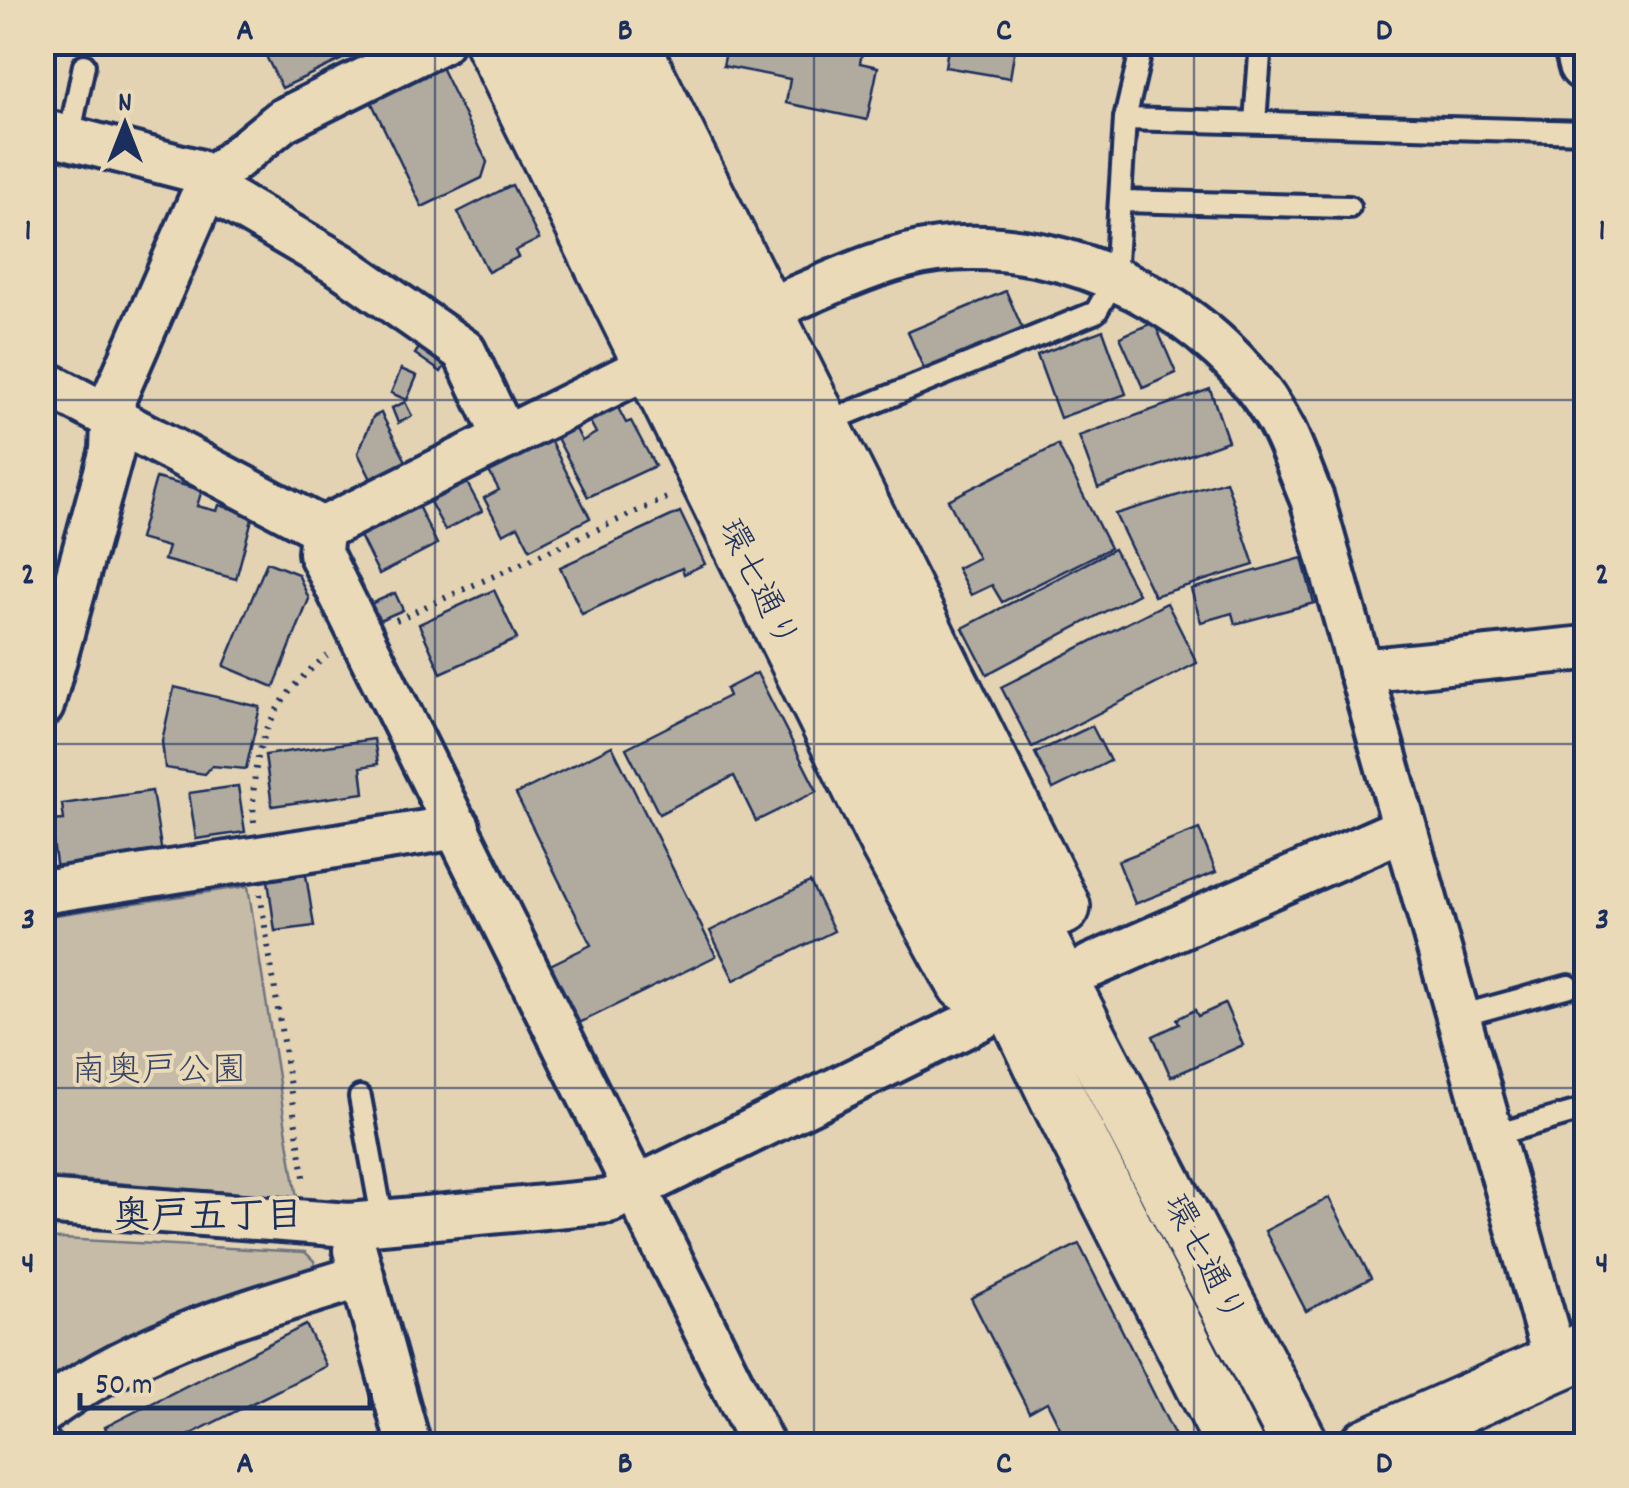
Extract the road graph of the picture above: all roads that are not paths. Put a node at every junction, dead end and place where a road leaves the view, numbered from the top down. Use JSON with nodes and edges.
{"nodes":[{"id":1,"x":440,"y":42,"type":"edge"},
{"id":2,"x":492,"y":42,"type":"edge"},
{"id":3,"x":538,"y":42,"type":"edge"},
{"id":4,"x":585,"y":42,"type":"edge"},
{"id":5,"x":630,"y":42,"type":"edge"},
{"id":6,"x":1143,"y":42,"type":"edge"},
{"id":7,"x":1260,"y":42,"type":"edge"},
{"id":8,"x":1581,"y":42,"type":"edge"},
{"id":9,"x":1586,"y":63,"type":"edge"},
{"id":10,"x":84,"y":65,"type":"dead end"},
{"id":11,"x":1125,"y":118,"type":"junction"},
{"id":12,"x":1255,"y":122,"type":"junction"},
{"id":13,"x":1586,"y":132,"type":"edge"},
{"id":14,"x":56,"y":134,"type":"edge"},
{"id":15,"x":211,"y":184,"type":"junction"},
{"id":16,"x":1121,"y":201,"type":"junction"},
{"id":17,"x":1349,"y":207,"type":"dead end"},
{"id":18,"x":1116,"y":278,"type":"junction"},
{"id":19,"x":766,"y":310,"type":"junction"},
{"id":20,"x":653,"y":364,"type":"junction"},
{"id":21,"x":42,"y":381,"type":"edge"},
{"id":22,"x":844,"y":414,"type":"dead end"},
{"id":23,"x":116,"y":419,"type":"junction"},
{"id":24,"x":505,"y":438,"type":"junction"},
{"id":25,"x":322,"y":529,"type":"junction"},
{"id":26,"x":1586,"y":648,"type":"edge"},
{"id":27,"x":1360,"y":671,"type":"junction"},
{"id":28,"x":42,"y":706,"type":"edge"},
{"id":29,"x":950,"y":820,"type":"junction"},
{"id":30,"x":458,"y":826,"type":"junction"},
{"id":31,"x":1403,"y":828,"type":"junction"},
{"id":32,"x":42,"y":892,"type":"edge"},
{"id":33,"x":1091,"y":966,"type":"junction"},
{"id":34,"x":1569,"y":986,"type":"dead end"},
{"id":35,"x":984,"y":1016,"type":"junction"},
{"id":36,"x":1456,"y":1017,"type":"junction"},
{"id":37,"x":1110,"y":1071,"type":"junction"},
{"id":38,"x":360,"y":1097,"type":"dead end"},
{"id":39,"x":1060,"y":1102,"type":"junction"},
{"id":40,"x":1586,"y":1109,"type":"edge"},
{"id":41,"x":1491,"y":1136,"type":"junction"},
{"id":42,"x":637,"y":1191,"type":"junction"},
{"id":43,"x":42,"y":1202,"type":"edge"},
{"id":44,"x":348,"y":1224,"type":"junction"},
{"id":45,"x":362,"y":1276,"type":"junction"},
{"id":46,"x":1571,"y":1357,"type":"edge"},
{"id":47,"x":42,"y":1413,"type":"edge"},
{"id":48,"x":42,"y":1426,"type":"edge"},
{"id":49,"x":51,"y":1446,"type":"edge"},
{"id":50,"x":409,"y":1446,"type":"edge"},
{"id":51,"x":764,"y":1446,"type":"edge"},
{"id":52,"x":1234,"y":1446,"type":"edge"},
{"id":53,"x":1301,"y":1446,"type":"edge"},
{"id":54,"x":1368,"y":1446,"type":"edge"}],
"edges":[{"from":1,"to":15,"type":"street"},
{"from":2,"to":20,"type":"main road","name":"環七通り"},
{"from":3,"to":29,"type":"main road","name":"環七通り"},
{"from":4,"to":29,"type":"main road","name":"環七通り"},
{"from":5,"to":19,"type":"main road","name":"環七通り"},
{"from":6,"to":11,"type":"lane"},
{"from":7,"to":12,"type":"lane"},
{"from":8,"to":9,"type":"main road"},
{"from":10,"to":14,"type":"lane"},
{"from":11,"to":12,"type":"lane"},
{"from":11,"to":16,"type":"lane"},
{"from":12,"to":13,"type":"lane"},
{"from":14,"to":15,"type":"street"},
{"from":15,"to":23,"type":"street"},
{"from":15,"to":24,"type":"street"},
{"from":16,"to":17,"type":"lane"},
{"from":16,"to":18,"type":"lane"},
{"from":18,"to":19,"type":"street"},
{"from":18,"to":22,"type":"lane"},
{"from":18,"to":27,"type":"street"},
{"from":19,"to":33,"type":"main road","name":"環七通り"},
{"from":20,"to":24,"type":"street"},
{"from":20,"to":35,"type":"main road","name":"環七通り"},
{"from":21,"to":23,"type":"street"},
{"from":23,"to":25,"type":"street"},
{"from":23,"to":28,"type":"street"},
{"from":24,"to":25,"type":"street"},
{"from":25,"to":30,"type":"street"},
{"from":26,"to":27,"type":"street"},
{"from":27,"to":31,"type":"street"},
{"from":29,"to":37,"type":"main road","name":"環七通り"},
{"from":29,"to":39,"type":"main road","name":"環七通り"},
{"from":30,"to":32,"type":"street"},
{"from":30,"to":42,"type":"street"},
{"from":31,"to":33,"type":"street"},
{"from":31,"to":36,"type":"street"},
{"from":33,"to":37,"type":"main road","name":"環七通り"},
{"from":34,"to":36,"type":"lane"},
{"from":35,"to":39,"type":"main road","name":"環七通り"},
{"from":35,"to":42,"type":"street"},
{"from":36,"to":41,"type":"street"},
{"from":37,"to":53,"type":"main road","name":"環七通り"},
{"from":38,"to":44,"type":"lane"},
{"from":39,"to":52,"type":"main road","name":"環七通り"},
{"from":40,"to":41,"type":"lane"},
{"from":41,"to":46,"type":"street"},
{"from":42,"to":44,"type":"street"},
{"from":42,"to":51,"type":"street"},
{"from":43,"to":44,"type":"street"},
{"from":44,"to":45,"type":"street"},
{"from":45,"to":47,"type":"street"},
{"from":45,"to":50,"type":"street"},
{"from":46,"to":54,"type":"main road"},
{"from":48,"to":49,"type":"lane"}]}
